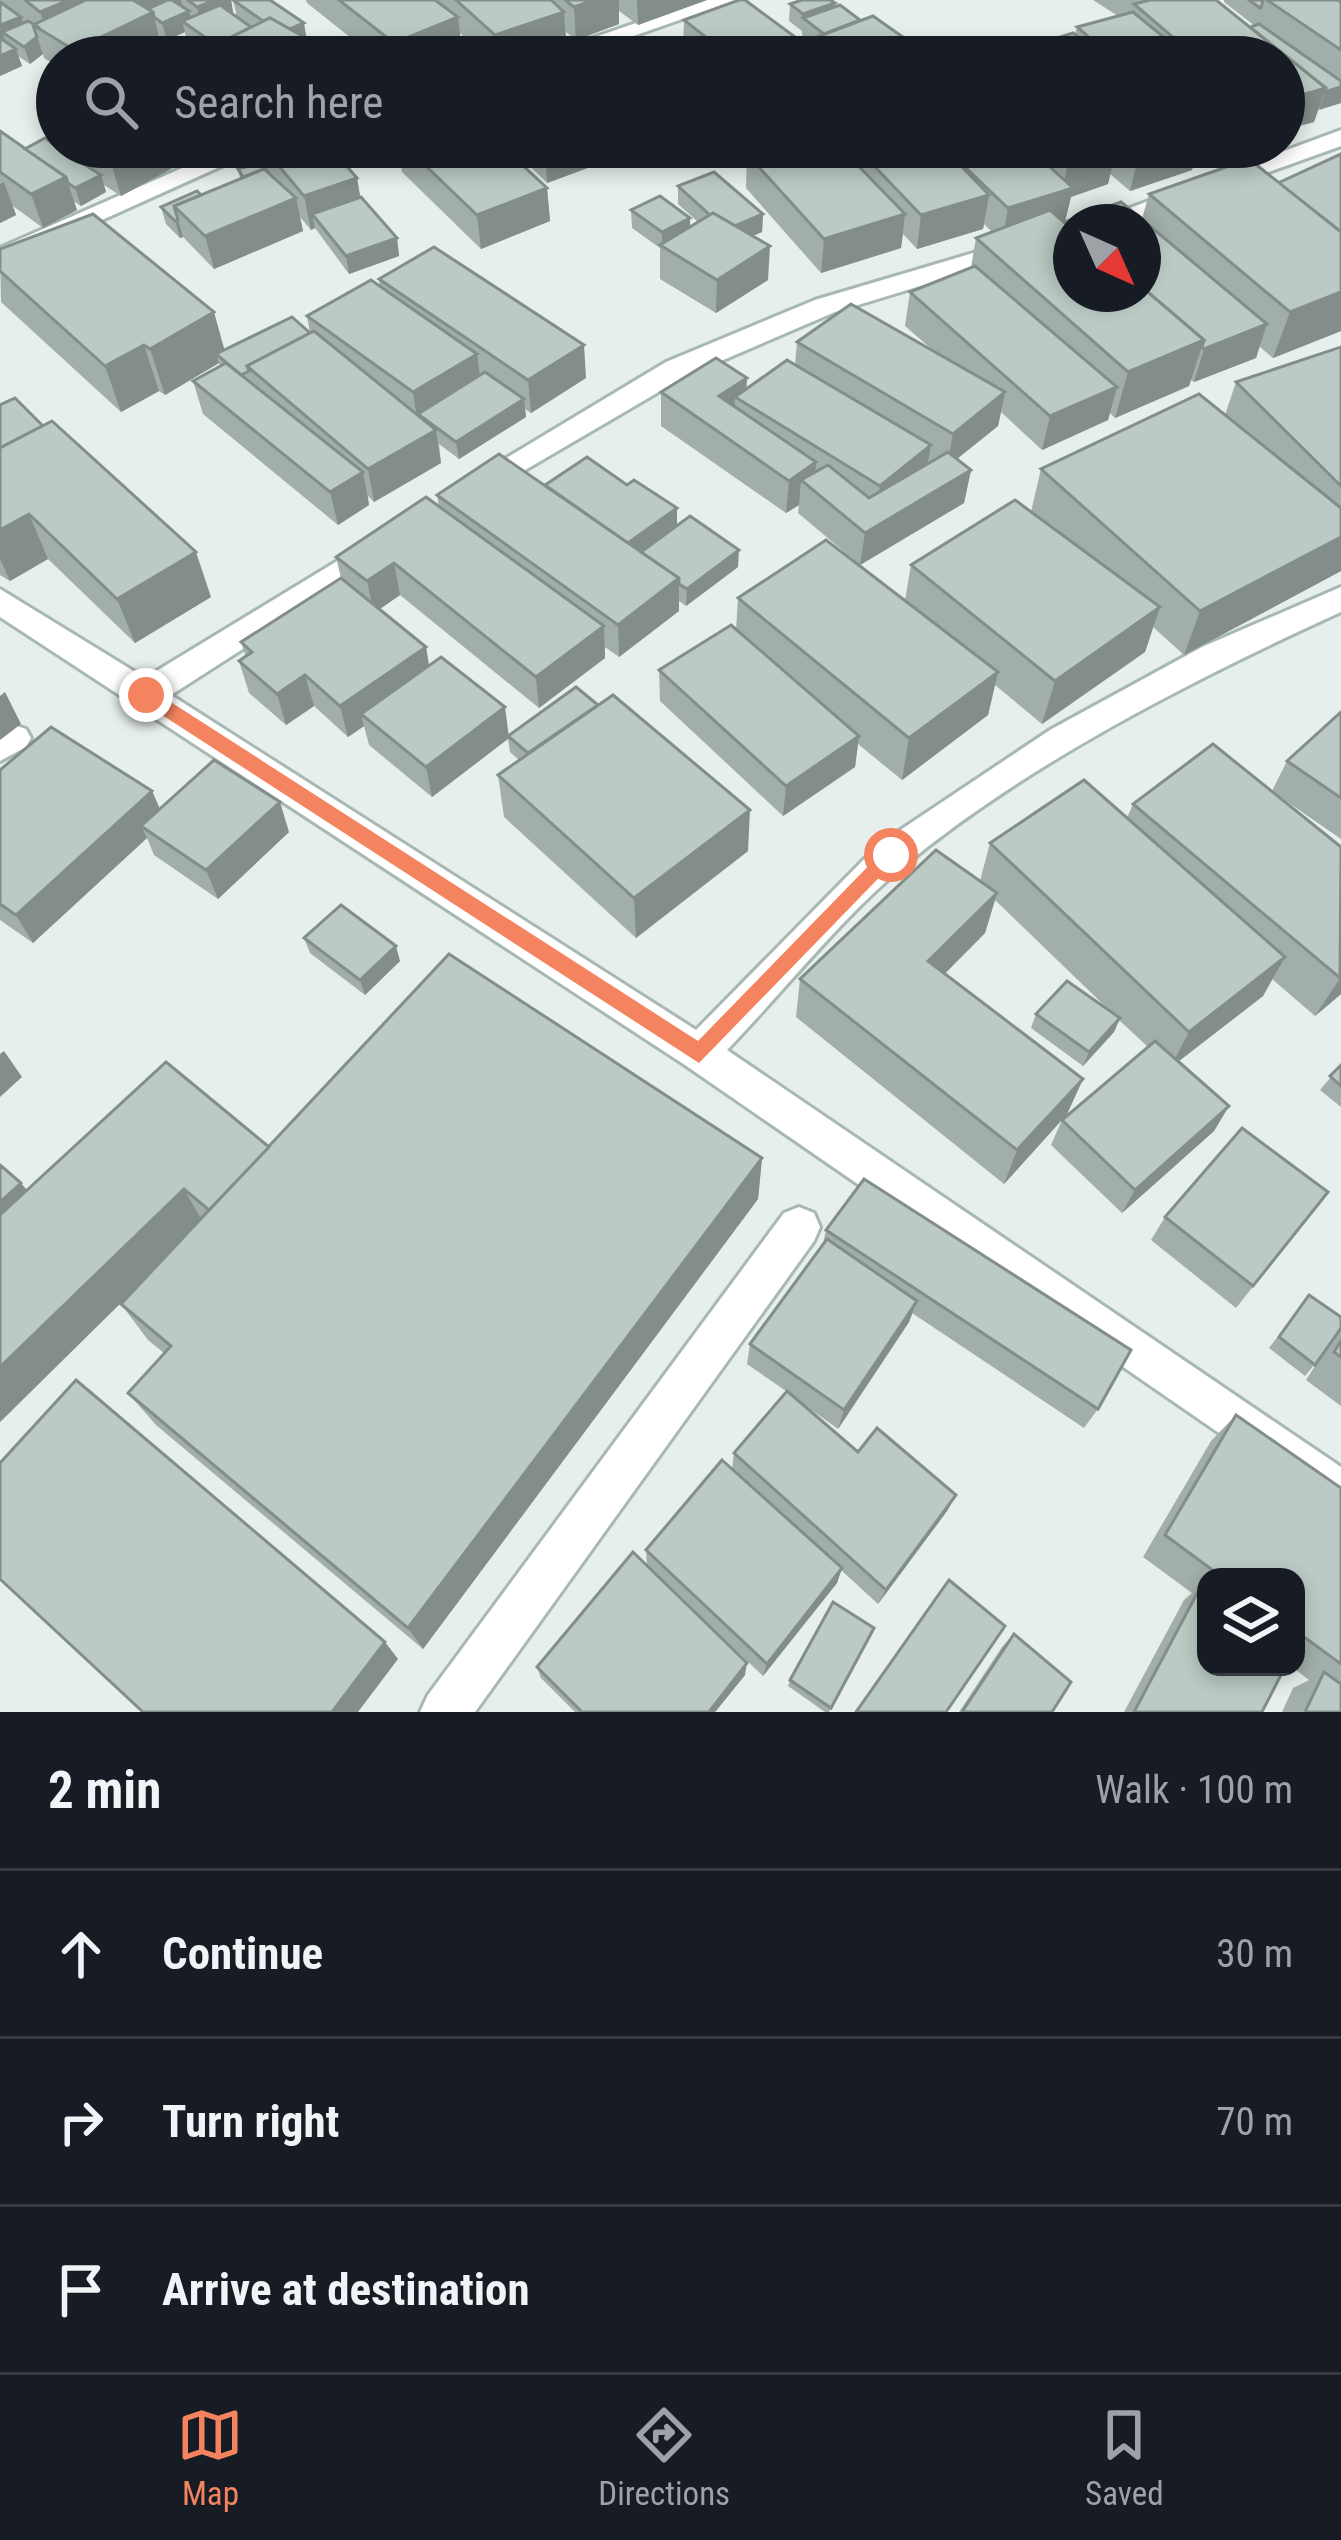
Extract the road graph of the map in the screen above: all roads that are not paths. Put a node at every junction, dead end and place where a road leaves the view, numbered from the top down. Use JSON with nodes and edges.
{"nodes":[{"id":1,"x":726,"y":0,"type":"edge"},
{"id":2,"x":614,"y":36,"type":"edge"},
{"id":3,"x":1341,"y":138,"type":"edge"},
{"id":4,"x":1305,"y":151,"type":"edge"},
{"id":5,"x":203,"y":168,"type":"edge"},
{"id":6,"x":1257,"y":168,"type":"edge"},
{"id":7,"x":1156,"y":204,"type":"edge"},
{"id":8,"x":1053,"y":237,"type":"edge"},
{"id":9,"x":0,"y":258,"type":"edge"},
{"id":10,"x":449,"y":502,"type":"edge"},
{"id":11,"x":408,"y":528,"type":"edge"},
{"id":12,"x":1341,"y":599,"type":"edge"},
{"id":13,"x":0,"y":601,"type":"edge"},
{"id":14,"x":146,"y":695,"type":"junction"},
{"id":15,"x":699,"y":1054,"type":"junction"},
{"id":16,"x":799,"y":1227,"type":"dead end"},
{"id":17,"x":1341,"y":1493,"type":"edge"},
{"id":18,"x":445,"y":1712,"type":"edge"}],
"edges":[{"from":1,"to":2,"type":"street"},
{"from":3,"to":4,"type":"street"},
{"from":5,"to":9,"type":"street"},
{"from":6,"to":7,"type":"street"},
{"from":8,"to":10,"type":"street"},
{"from":11,"to":14,"type":"street"},
{"from":12,"to":15,"type":"street"},
{"from":13,"to":14,"type":"street"},
{"from":14,"to":15,"type":"street"},
{"from":15,"to":17,"type":"street"},
{"from":16,"to":18,"type":"street"}]}
